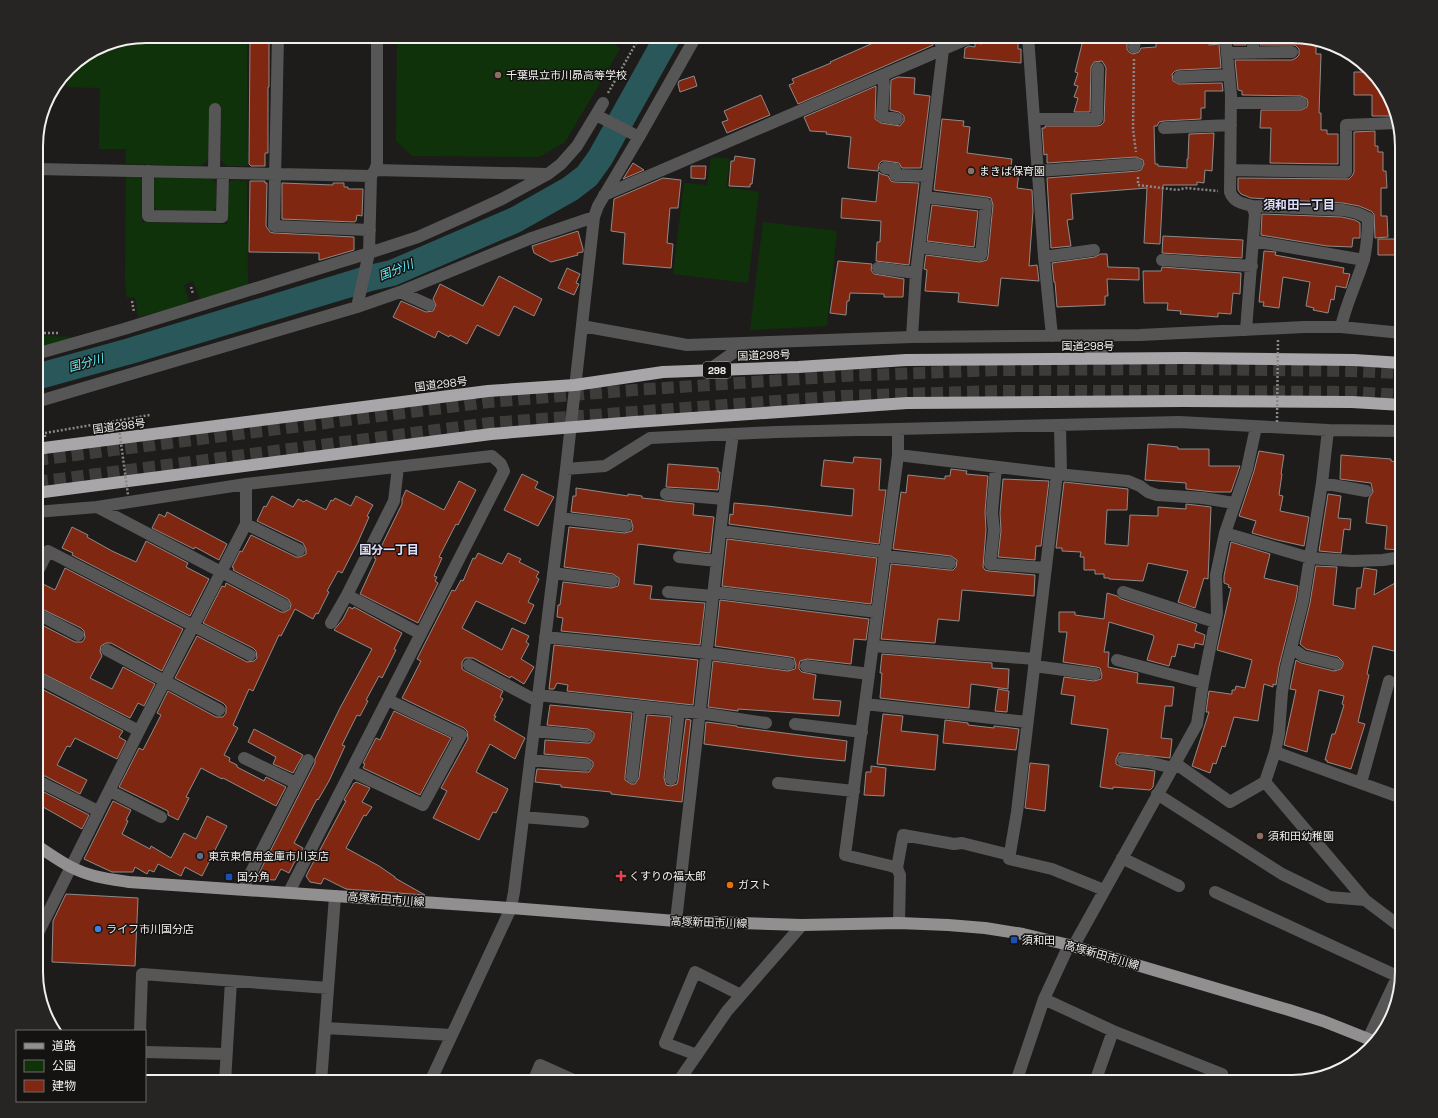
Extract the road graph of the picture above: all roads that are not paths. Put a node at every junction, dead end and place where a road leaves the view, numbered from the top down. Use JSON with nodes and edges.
{"nodes":[{"id":1,"x":278,"y":43,"type":"edge"},
{"id":2,"x":378,"y":43,"type":"edge"},
{"id":3,"x":692,"y":43,"type":"edge"},
{"id":4,"x":940,"y":43,"type":"edge"},
{"id":5,"x":958,"y":43,"type":"edge"},
{"id":6,"x":1029,"y":43,"type":"edge"},
{"id":7,"x":1226,"y":43,"type":"edge"},
{"id":8,"x":1253,"y":43,"type":"edge"},
{"id":9,"x":943,"y":50,"type":"junction"},
{"id":10,"x":1253,"y":52,"type":"junction"},
{"id":11,"x":1292,"y":52,"type":"dead end"},
{"id":12,"x":1227,"y":53,"type":"junction"},
{"id":13,"x":1098,"y":68,"type":"dead end"},
{"id":14,"x":883,"y":75,"type":"junction"},
{"id":15,"x":1229,"y":75,"type":"junction"},
{"id":16,"x":1179,"y":77,"type":"dead end"},
{"id":17,"x":1231,"y":102,"type":"junction"},
{"id":18,"x":603,"y":103,"type":"road end"},
{"id":19,"x":1301,"y":104,"type":"dead end"},
{"id":20,"x":215,"y":109,"type":"dead end"},
{"id":21,"x":599,"y":117,"type":"junction"},
{"id":22,"x":897,"y":118,"type":"dead end"},
{"id":23,"x":1034,"y":119,"type":"junction"},
{"id":24,"x":1392,"y":123,"type":"edge"},
{"id":25,"x":1231,"y":125,"type":"junction"},
{"id":26,"x":1164,"y":128,"type":"dead end"},
{"id":27,"x":636,"y":136,"type":"junction"},
{"id":28,"x":1137,"y":164,"type":"road end"},
{"id":29,"x":885,"y":168,"type":"dead end"},
{"id":30,"x":43,"y":169,"type":"edge"},
{"id":31,"x":1230,"y":170,"type":"junction"},
{"id":32,"x":148,"y":171,"type":"junction"},
{"id":33,"x":1038,"y":171,"type":"junction"},
{"id":34,"x":219,"y":173,"type":"junction"},
{"id":35,"x":373,"y":173,"type":"junction"},
{"id":36,"x":275,"y":174,"type":"junction"},
{"id":37,"x":548,"y":174,"type":"junction"},
{"id":38,"x":928,"y":176,"type":"junction"},
{"id":39,"x":604,"y":195,"type":"junction"},
{"id":40,"x":925,"y":197,"type":"junction"},
{"id":41,"x":1252,"y":206,"type":"junction"},
{"id":42,"x":594,"y":217,"type":"junction"},
{"id":43,"x":370,"y":230,"type":"junction"},
{"id":44,"x":1253,"y":242,"type":"junction"},
{"id":45,"x":919,"y":247,"type":"junction"},
{"id":46,"x":1094,"y":250,"type":"dead end"},
{"id":47,"x":369,"y":257,"type":"junction"},
{"id":48,"x":1044,"y":257,"type":"junction"},
{"id":49,"x":1162,"y":260,"type":"dead end"},
{"id":50,"x":1364,"y":260,"type":"junction"},
{"id":51,"x":1252,"y":266,"type":"junction"},
{"id":52,"x":878,"y":268,"type":"dead end"},
{"id":53,"x":916,"y":273,"type":"junction"},
{"id":54,"x":400,"y":292,"type":"junction"},
{"id":55,"x":358,"y":303,"type":"junction"},
{"id":56,"x":429,"y":305,"type":"dead end"},
{"id":57,"x":582,"y":326,"type":"junction"},
{"id":58,"x":1341,"y":327,"type":"junction"},
{"id":59,"x":1246,"y":330,"type":"junction"},
{"id":60,"x":1395,"y":332,"type":"edge"},
{"id":61,"x":1052,"y":336,"type":"junction"},
{"id":62,"x":1069,"y":336,"type":"junction"},
{"id":63,"x":912,"y":337,"type":"junction"},
{"id":64,"x":748,"y":343,"type":"junction"},
{"id":65,"x":43,"y":352,"type":"edge"},
{"id":66,"x":1109,"y":359,"type":"junction"},
{"id":67,"x":1395,"y":363,"type":"edge"},
{"id":68,"x":709,"y":370,"type":"junction"},
{"id":69,"x":575,"y":385,"type":"junction"},
{"id":70,"x":43,"y":400,"type":"edge"},
{"id":71,"x":1395,"y":405,"type":"edge"},
{"id":72,"x":762,"y":413,"type":"junction"},
{"id":73,"x":1060,"y":425,"type":"junction"},
{"id":74,"x":1256,"y":427,"type":"junction"},
{"id":75,"x":570,"y":428,"type":"junction"},
{"id":76,"x":898,"y":429,"type":"junction"},
{"id":77,"x":1328,"y":430,"type":"junction"},
{"id":78,"x":1395,"y":430,"type":"edge"},
{"id":79,"x":776,"y":432,"type":"junction"},
{"id":80,"x":733,"y":434,"type":"junction"},
{"id":81,"x":43,"y":448,"type":"edge"},
{"id":82,"x":898,"y":455,"type":"junction"},
{"id":83,"x":398,"y":467,"type":"junction"},
{"id":84,"x":996,"y":467,"type":"junction"},
{"id":85,"x":566,"y":469,"type":"junction"},
{"id":86,"x":1059,"y":474,"type":"junction"},
{"id":87,"x":1322,"y":483,"type":"junction"},
{"id":88,"x":246,"y":484,"type":"junction"},
{"id":89,"x":1366,"y":491,"type":"dead end"},
{"id":90,"x":43,"y":492,"type":"edge"},
{"id":91,"x":666,"y":494,"type":"dead end"},
{"id":92,"x":724,"y":499,"type":"junction"},
{"id":93,"x":1234,"y":503,"type":"junction"},
{"id":94,"x":97,"y":507,"type":"junction"},
{"id":95,"x":43,"y":511,"type":"edge"},
{"id":96,"x":560,"y":518,"type":"junction"},
{"id":97,"x":246,"y":524,"type":"junction"},
{"id":98,"x":626,"y":526,"type":"dead end"},
{"id":99,"x":721,"y":531,"type":"junction"},
{"id":100,"x":1225,"y":533,"type":"junction"},
{"id":101,"x":299,"y":550,"type":"dead end"},
{"id":102,"x":885,"y":554,"type":"junction"},
{"id":103,"x":679,"y":557,"type":"dead end"},
{"id":104,"x":1310,"y":558,"type":"junction"},
{"id":105,"x":1395,"y":558,"type":"edge"},
{"id":106,"x":43,"y":561,"type":"edge"},
{"id":107,"x":717,"y":561,"type":"junction"},
{"id":108,"x":950,"y":563,"type":"dead end"},
{"id":109,"x":1046,"y":568,"type":"junction"},
{"id":110,"x":553,"y":572,"type":"junction"},
{"id":111,"x":221,"y":573,"type":"junction"},
{"id":112,"x":612,"y":581,"type":"dead end"},
{"id":113,"x":668,"y":592,"type":"dead end"},
{"id":114,"x":1123,"y":592,"type":"dead end"},
{"id":115,"x":713,"y":594,"type":"junction"},
{"id":116,"x":346,"y":595,"type":"junction"},
{"id":117,"x":284,"y":605,"type":"dead end"},
{"id":118,"x":877,"y":612,"type":"junction"},
{"id":119,"x":43,"y":617,"type":"edge"},
{"id":120,"x":1215,"y":622,"type":"junction"},
{"id":121,"x":331,"y":624,"type":"dead end"},
{"id":122,"x":195,"y":626,"type":"junction"},
{"id":123,"x":421,"y":634,"type":"junction"},
{"id":124,"x":78,"y":635,"type":"dead end"},
{"id":125,"x":545,"y":637,"type":"junction"},
{"id":126,"x":873,"y":646,"type":"junction"},
{"id":127,"x":1292,"y":648,"type":"junction"},
{"id":128,"x":107,"y":650,"type":"dead end"},
{"id":129,"x":707,"y":653,"type":"junction"},
{"id":130,"x":250,"y":655,"type":"dead end"},
{"id":131,"x":1117,"y":660,"type":"dead end"},
{"id":132,"x":1034,"y":662,"type":"junction"},
{"id":133,"x":790,"y":664,"type":"dead end"},
{"id":134,"x":1336,"y":664,"type":"dead end"},
{"id":135,"x":469,"y":665,"type":"dead end"},
{"id":136,"x":806,"y":666,"type":"dead end"},
{"id":137,"x":869,"y":674,"type":"junction"},
{"id":138,"x":1095,"y":674,"type":"dead end"},
{"id":139,"x":43,"y":681,"type":"edge"},
{"id":140,"x":165,"y":681,"type":"junction"},
{"id":141,"x":1389,"y":681,"type":"dead end"},
{"id":142,"x":1203,"y":682,"type":"junction"},
{"id":143,"x":538,"y":698,"type":"junction"},
{"id":144,"x":388,"y":700,"type":"junction"},
{"id":145,"x":865,"y":704,"type":"junction"},
{"id":146,"x":640,"y":707,"type":"junction"},
{"id":147,"x":219,"y":710,"type":"dead end"},
{"id":148,"x":679,"y":711,"type":"junction"},
{"id":149,"x":700,"y":713,"type":"junction"},
{"id":150,"x":1027,"y":722,"type":"junction"},
{"id":151,"x":766,"y":723,"type":"dead end"},
{"id":152,"x":795,"y":724,"type":"dead end"},
{"id":153,"x":139,"y":731,"type":"junction"},
{"id":154,"x":534,"y":731,"type":"junction"},
{"id":155,"x":862,"y":732,"type":"junction"},
{"id":156,"x":587,"y":736,"type":"dead end"},
{"id":157,"x":1275,"y":752,"type":"junction"},
{"id":158,"x":244,"y":758,"type":"dead end"},
{"id":159,"x":308,"y":760,"type":"dead end"},
{"id":160,"x":530,"y":760,"type":"junction"},
{"id":161,"x":1123,"y":760,"type":"dead end"},
{"id":162,"x":586,"y":765,"type":"dead end"},
{"id":163,"x":1174,"y":766,"type":"junction"},
{"id":164,"x":351,"y":771,"type":"junction"},
{"id":165,"x":632,"y":777,"type":"dead end"},
{"id":166,"x":671,"y":779,"type":"dead end"},
{"id":167,"x":1265,"y":782,"type":"junction"},
{"id":168,"x":778,"y":783,"type":"dead end"},
{"id":169,"x":1361,"y":783,"type":"junction"},
{"id":170,"x":43,"y":784,"type":"edge"},
{"id":171,"x":296,"y":784,"type":"junction"},
{"id":172,"x":110,"y":791,"type":"junction"},
{"id":173,"x":854,"y":791,"type":"junction"},
{"id":174,"x":1157,"y":794,"type":"junction"},
{"id":175,"x":1395,"y":795,"type":"edge"},
{"id":176,"x":98,"y":812,"type":"junction"},
{"id":177,"x":523,"y":817,"type":"junction"},
{"id":178,"x":161,"y":818,"type":"dead end"},
{"id":179,"x":583,"y":822,"type":"dead end"},
{"id":180,"x":43,"y":850,"type":"edge"},
{"id":181,"x":1010,"y":855,"type":"junction"},
{"id":182,"x":1122,"y":858,"type":"junction"},
{"id":183,"x":70,"y":867,"type":"junction"},
{"id":184,"x":897,"y":868,"type":"junction"},
{"id":185,"x":1179,"y":886,"type":"dead end"},
{"id":186,"x":243,"y":888,"type":"junction"},
{"id":187,"x":1104,"y":890,"type":"junction"},
{"id":188,"x":289,"y":892,"type":"junction"},
{"id":189,"x":1215,"y":892,"type":"dead end"},
{"id":190,"x":335,"y":896,"type":"junction"},
{"id":191,"x":1366,"y":900,"type":"junction"},
{"id":192,"x":511,"y":908,"type":"junction"},
{"id":193,"x":676,"y":921,"type":"junction"},
{"id":194,"x":43,"y":923,"type":"edge"},
{"id":195,"x":899,"y":923,"type":"junction"},
{"id":196,"x":1395,"y":923,"type":"edge"},
{"id":197,"x":802,"y":925,"type":"junction"},
{"id":198,"x":1071,"y":946,"type":"junction"},
{"id":199,"x":1395,"y":970,"type":"edge"},
{"id":200,"x":232,"y":981,"type":"junction"},
{"id":201,"x":1394,"y":987,"type":"edge"},
{"id":202,"x":328,"y":988,"type":"junction"},
{"id":203,"x":741,"y":995,"type":"junction"},
{"id":204,"x":1044,"y":999,"type":"junction"},
{"id":205,"x":325,"y":1028,"type":"junction"},
{"id":206,"x":140,"y":1030,"type":"edge"},
{"id":207,"x":1113,"y":1031,"type":"junction"},
{"id":208,"x":452,"y":1035,"type":"junction"},
{"id":209,"x":1374,"y":1035,"type":"edge"},
{"id":210,"x":1370,"y":1039,"type":"edge"},
{"id":211,"x":146,"y":1052,"type":"edge"},
{"id":212,"x":226,"y":1054,"type":"junction"},
{"id":213,"x":697,"y":1055,"type":"junction"},
{"id":214,"x":225,"y":1075,"type":"edge"},
{"id":215,"x":322,"y":1075,"type":"edge"},
{"id":216,"x":433,"y":1075,"type":"edge"},
{"id":217,"x":536,"y":1075,"type":"edge"},
{"id":218,"x":561,"y":1075,"type":"edge"},
{"id":219,"x":683,"y":1075,"type":"edge"},
{"id":220,"x":1018,"y":1075,"type":"edge"},
{"id":221,"x":1097,"y":1075,"type":"edge"},
{"id":222,"x":1222,"y":1075,"type":"edge"}],
"edges":[{"from":1,"to":36,"type":"street"},
{"from":2,"to":35,"type":"street"},
{"from":3,"to":27,"type":"street"},
{"from":4,"to":9,"type":"street"},
{"from":5,"to":9,"type":"street"},
{"from":6,"to":23,"type":"street"},
{"from":7,"to":12,"type":"street"},
{"from":8,"to":10,"type":"street"},
{"from":9,"to":14,"type":"street"},
{"from":9,"to":38,"type":"street"},
{"from":10,"to":11,"type":"street"},
{"from":10,"to":12,"type":"street"},
{"from":12,"to":15,"type":"street"},
{"from":13,"to":23,"type":"street"},
{"from":14,"to":22,"type":"street"},
{"from":14,"to":39,"type":"street"},
{"from":15,"to":16,"type":"street"},
{"from":15,"to":17,"type":"street"},
{"from":17,"to":19,"type":"street"},
{"from":17,"to":25,"type":"street"},
{"from":18,"to":21,"type":"street"},
{"from":20,"to":34,"type":"street"},
{"from":21,"to":27,"type":"street"},
{"from":21,"to":37,"type":"street"},
{"from":23,"to":33,"type":"street"},
{"from":24,"to":31,"type":"street"},
{"from":25,"to":26,"type":"street"},
{"from":25,"to":31,"type":"street"},
{"from":27,"to":39,"type":"street"},
{"from":28,"to":33,"type":"street"},
{"from":29,"to":38,"type":"street"},
{"from":30,"to":32,"type":"street"},
{"from":31,"to":41,"type":"street"},
{"from":32,"to":34,"type":"street"},
{"from":32,"to":34,"type":"street"},
{"from":33,"to":48,"type":"street"},
{"from":34,"to":36,"type":"street"},
{"from":35,"to":36,"type":"street"},
{"from":35,"to":37,"type":"street"},
{"from":35,"to":43,"type":"street"},
{"from":36,"to":43,"type":"street"},
{"from":37,"to":47,"type":"street"},
{"from":38,"to":40,"type":"street"},
{"from":39,"to":42,"type":"street"},
{"from":40,"to":45,"type":"street"},
{"from":40,"to":45,"type":"street"},
{"from":41,"to":44,"type":"street"},
{"from":41,"to":50,"type":"street"},
{"from":42,"to":54,"type":"street"},
{"from":42,"to":57,"type":"street"},
{"from":43,"to":47,"type":"street"},
{"from":44,"to":50,"type":"street"},
{"from":44,"to":51,"type":"street"},
{"from":45,"to":53,"type":"street"},
{"from":46,"to":48,"type":"street"},
{"from":47,"to":55,"type":"street"},
{"from":47,"to":65,"type":"street"},
{"from":48,"to":61,"type":"street"},
{"from":49,"to":51,"type":"street"},
{"from":50,"to":58,"type":"street"},
{"from":51,"to":59,"type":"street"},
{"from":52,"to":53,"type":"street"},
{"from":53,"to":63,"type":"street"},
{"from":54,"to":55,"type":"street"},
{"from":54,"to":56,"type":"street"},
{"from":55,"to":70,"type":"street"},
{"from":57,"to":64,"type":"street"},
{"from":57,"to":69,"type":"street"},
{"from":58,"to":59,"type":"street"},
{"from":58,"to":60,"type":"street"},
{"from":59,"to":62,"type":"street"},
{"from":61,"to":62,"type":"street"},
{"from":61,"to":63,"type":"street"},
{"from":62,"to":66,"type":"street"},
{"from":63,"to":64,"type":"street"},
{"from":64,"to":68,"type":"street"},
{"from":66,"to":67,"type":"highway","name":"国道298号","number":"298"},
{"from":66,"to":68,"type":"highway","name":"国道298号","number":"298"},
{"from":68,"to":69,"type":"highway","name":"国道298号","number":"298"},
{"from":69,"to":75,"type":"street"},
{"from":69,"to":81,"type":"highway","name":"国道298号","number":"298"},
{"from":71,"to":72,"type":"highway"},
{"from":72,"to":75,"type":"highway"},
{"from":72,"to":79,"type":"street"},
{"from":73,"to":74,"type":"street"},
{"from":73,"to":76,"type":"street"},
{"from":73,"to":86,"type":"street"},
{"from":74,"to":77,"type":"street"},
{"from":74,"to":93,"type":"street"},
{"from":75,"to":85,"type":"street"},
{"from":75,"to":90,"type":"highway"},
{"from":76,"to":79,"type":"street"},
{"from":76,"to":82,"type":"street"},
{"from":77,"to":78,"type":"street"},
{"from":77,"to":87,"type":"street"},
{"from":79,"to":80,"type":"street"},
{"from":80,"to":85,"type":"street"},
{"from":80,"to":92,"type":"street"},
{"from":82,"to":84,"type":"street"},
{"from":82,"to":102,"type":"street"},
{"from":83,"to":88,"type":"street"},
{"from":83,"to":116,"type":"street"},
{"from":83,"to":123,"type":"street"},
{"from":84,"to":86,"type":"street"},
{"from":84,"to":109,"type":"street"},
{"from":85,"to":96,"type":"street"},
{"from":86,"to":93,"type":"street"},
{"from":86,"to":109,"type":"street"},
{"from":87,"to":89,"type":"street"},
{"from":87,"to":104,"type":"street"},
{"from":88,"to":94,"type":"street"},
{"from":88,"to":97,"type":"street"},
{"from":91,"to":92,"type":"street"},
{"from":92,"to":99,"type":"street"},
{"from":93,"to":100,"type":"street"},
{"from":94,"to":95,"type":"street"},
{"from":94,"to":111,"type":"street"},
{"from":96,"to":98,"type":"street"},
{"from":96,"to":110,"type":"street"},
{"from":97,"to":101,"type":"street"},
{"from":97,"to":111,"type":"street"},
{"from":99,"to":102,"type":"street"},
{"from":99,"to":107,"type":"street"},
{"from":100,"to":104,"type":"street"},
{"from":100,"to":120,"type":"street"},
{"from":102,"to":108,"type":"street"},
{"from":102,"to":118,"type":"street"},
{"from":103,"to":107,"type":"street"},
{"from":104,"to":105,"type":"street"},
{"from":104,"to":127,"type":"street"},
{"from":106,"to":122,"type":"street"},
{"from":107,"to":115,"type":"street"},
{"from":109,"to":132,"type":"street"},
{"from":110,"to":112,"type":"street"},
{"from":110,"to":125,"type":"street"},
{"from":111,"to":117,"type":"street"},
{"from":111,"to":122,"type":"street"},
{"from":113,"to":115,"type":"street"},
{"from":114,"to":120,"type":"street"},
{"from":115,"to":118,"type":"street"},
{"from":115,"to":129,"type":"street"},
{"from":116,"to":121,"type":"street"},
{"from":116,"to":123,"type":"street"},
{"from":118,"to":126,"type":"street"},
{"from":119,"to":124,"type":"street"},
{"from":120,"to":142,"type":"street"},
{"from":122,"to":130,"type":"street"},
{"from":122,"to":140,"type":"street"},
{"from":123,"to":144,"type":"street"},
{"from":125,"to":129,"type":"street"},
{"from":125,"to":143,"type":"street"},
{"from":126,"to":132,"type":"street"},
{"from":126,"to":137,"type":"street"},
{"from":127,"to":134,"type":"street"},
{"from":127,"to":157,"type":"street"},
{"from":128,"to":140,"type":"street"},
{"from":129,"to":133,"type":"street"},
{"from":129,"to":149,"type":"street"},
{"from":131,"to":142,"type":"street"},
{"from":132,"to":138,"type":"street"},
{"from":132,"to":150,"type":"street"},
{"from":135,"to":143,"type":"street"},
{"from":136,"to":137,"type":"street"},
{"from":137,"to":145,"type":"street"},
{"from":139,"to":153,"type":"street"},
{"from":140,"to":147,"type":"street"},
{"from":140,"to":153,"type":"street"},
{"from":141,"to":169,"type":"street"},
{"from":142,"to":163,"type":"street"},
{"from":143,"to":146,"type":"street"},
{"from":143,"to":154,"type":"street"},
{"from":144,"to":164,"type":"street"},
{"from":144,"to":164,"type":"street"},
{"from":145,"to":150,"type":"street"},
{"from":145,"to":155,"type":"street"},
{"from":146,"to":148,"type":"street"},
{"from":146,"to":165,"type":"street"},
{"from":148,"to":149,"type":"street"},
{"from":148,"to":166,"type":"street"},
{"from":149,"to":151,"type":"street"},
{"from":149,"to":193,"type":"street"},
{"from":150,"to":181,"type":"street"},
{"from":152,"to":155,"type":"street"},
{"from":153,"to":172,"type":"street"},
{"from":154,"to":156,"type":"street"},
{"from":154,"to":160,"type":"street"},
{"from":155,"to":173,"type":"street"},
{"from":157,"to":167,"type":"street"},
{"from":157,"to":169,"type":"street"},
{"from":158,"to":171,"type":"street"},
{"from":159,"to":171,"type":"street"},
{"from":160,"to":162,"type":"street"},
{"from":160,"to":177,"type":"street"},
{"from":161,"to":163,"type":"street"},
{"from":163,"to":167,"type":"street"},
{"from":163,"to":174,"type":"street"},
{"from":164,"to":188,"type":"street"},
{"from":167,"to":191,"type":"street"},
{"from":168,"to":173,"type":"street"},
{"from":169,"to":175,"type":"street"},
{"from":170,"to":176,"type":"street"},
{"from":171,"to":186,"type":"street"},
{"from":172,"to":176,"type":"street"},
{"from":172,"to":178,"type":"street"},
{"from":173,"to":184,"type":"street"},
{"from":174,"to":182,"type":"street"},
{"from":174,"to":191,"type":"street"},
{"from":176,"to":183,"type":"street"},
{"from":177,"to":179,"type":"street"},
{"from":177,"to":192,"type":"street"},
{"from":180,"to":183,"type":"main road","name":"高塚新田市川線"},
{"from":181,"to":184,"type":"street"},
{"from":181,"to":187,"type":"street"},
{"from":182,"to":185,"type":"street"},
{"from":182,"to":187,"type":"street"},
{"from":183,"to":186,"type":"main road","name":"高塚新田市川線"},
{"from":183,"to":194,"type":"street"},
{"from":184,"to":195,"type":"street"},
{"from":186,"to":188,"type":"main road","name":"高塚新田市川線"},
{"from":187,"to":198,"type":"street"},
{"from":188,"to":190,"type":"main road","name":"高塚新田市川線"},
{"from":189,"to":199,"type":"street"},
{"from":190,"to":192,"type":"main road","name":"高塚新田市川線"},
{"from":190,"to":202,"type":"street"},
{"from":191,"to":196,"type":"street"},
{"from":192,"to":193,"type":"main road","name":"高塚新田市川線"},
{"from":192,"to":208,"type":"street"},
{"from":193,"to":197,"type":"main road","name":"高塚新田市川線"},
{"from":195,"to":197,"type":"main road","name":"高塚新田市川線"},
{"from":195,"to":198,"type":"main road","name":"高塚新田市川線"},
{"from":197,"to":203,"type":"street"},
{"from":198,"to":204,"type":"street"},
{"from":198,"to":210,"type":"main road","name":"高塚新田市川線"},
{"from":200,"to":202,"type":"street"},
{"from":200,"to":206,"type":"street"},
{"from":200,"to":212,"type":"street"},
{"from":201,"to":209,"type":"street"},
{"from":202,"to":205,"type":"street"},
{"from":203,"to":213,"type":"street"},
{"from":203,"to":213,"type":"street"},
{"from":204,"to":207,"type":"street"},
{"from":204,"to":220,"type":"street"},
{"from":205,"to":208,"type":"street"},
{"from":205,"to":215,"type":"street"},
{"from":207,"to":221,"type":"street"},
{"from":207,"to":222,"type":"street"},
{"from":208,"to":216,"type":"street"},
{"from":211,"to":212,"type":"street"},
{"from":212,"to":214,"type":"street"},
{"from":213,"to":219,"type":"street"},
{"from":217,"to":218,"type":"street"}]}
